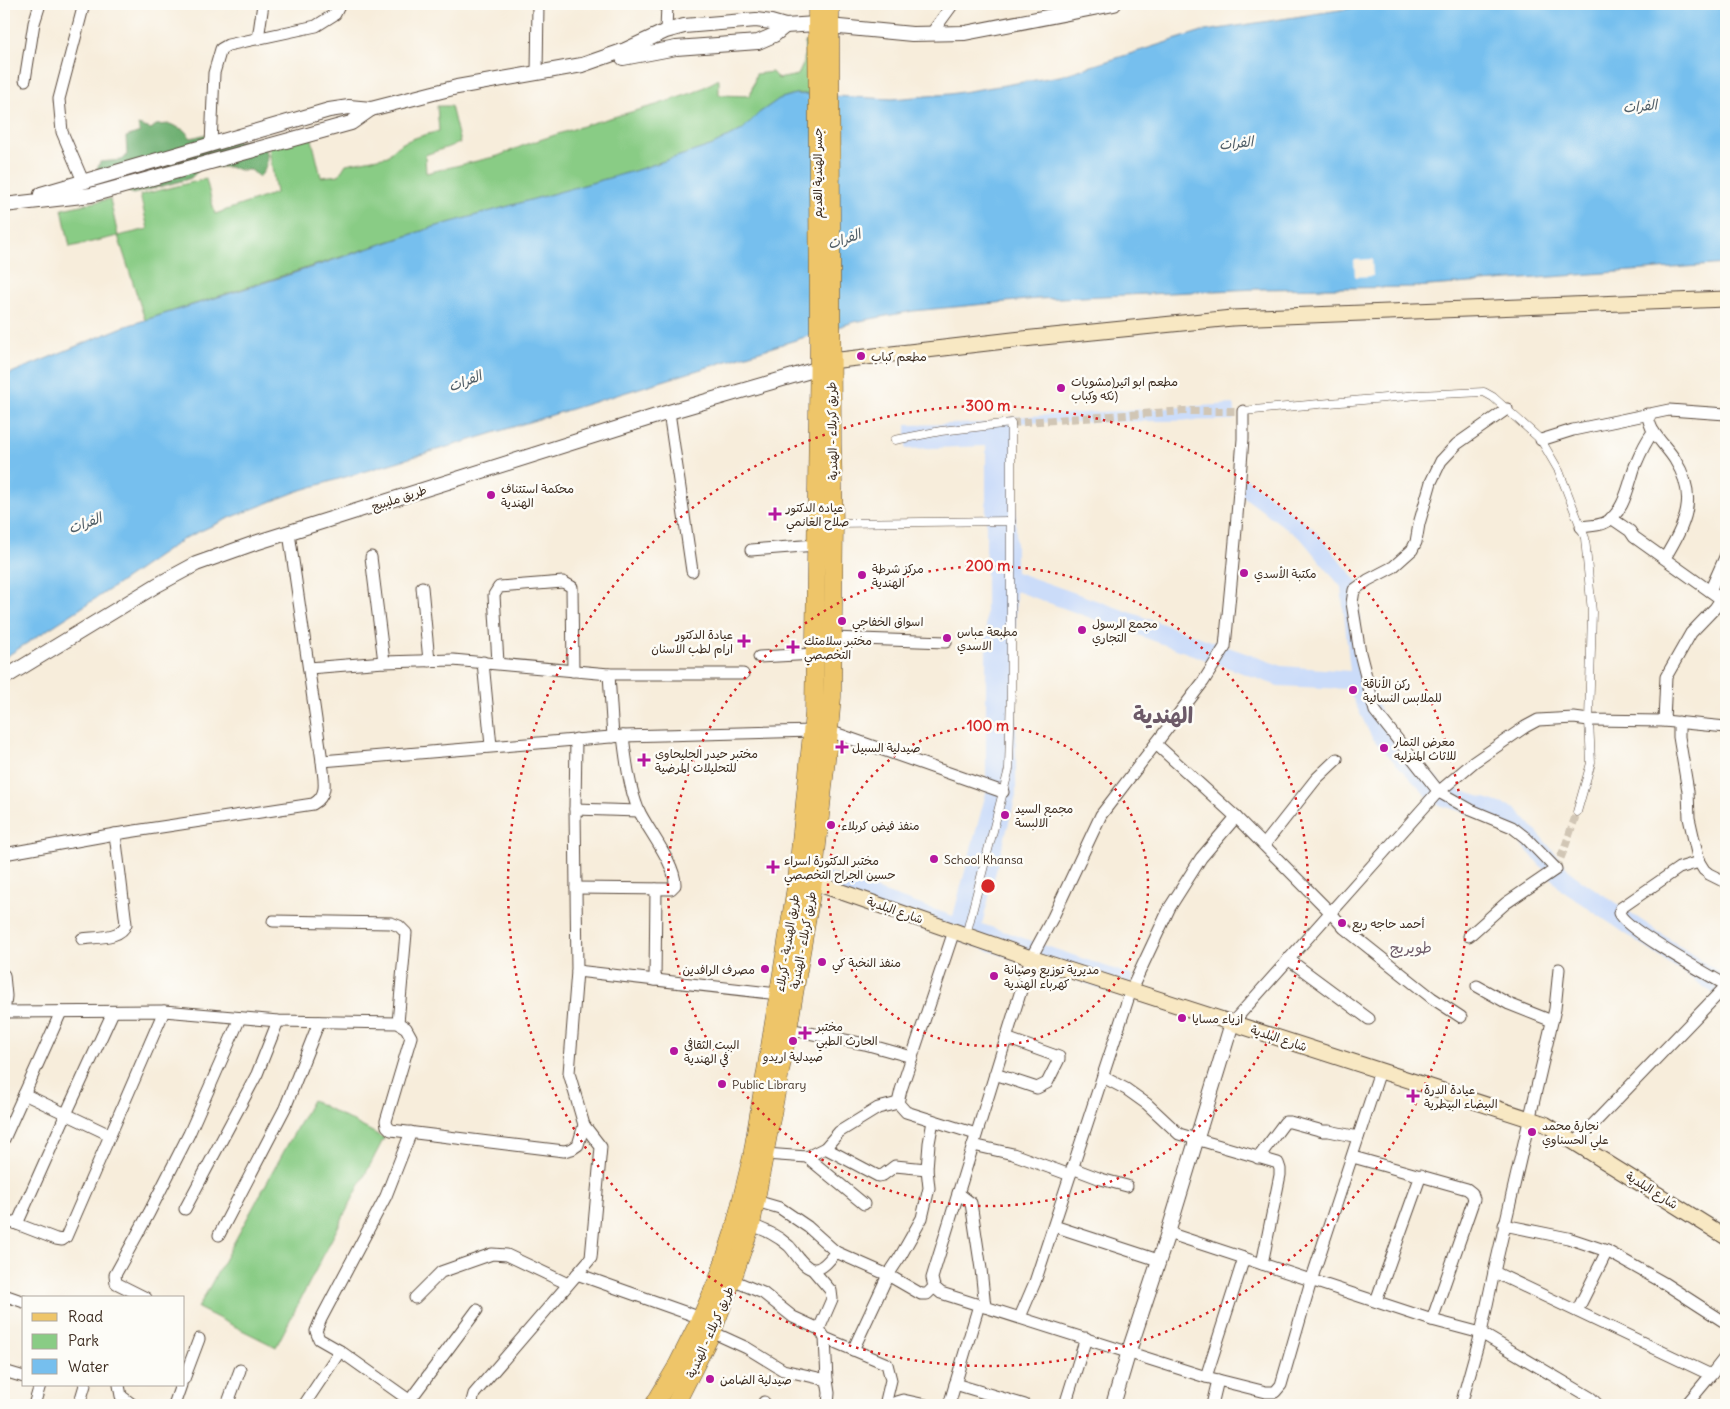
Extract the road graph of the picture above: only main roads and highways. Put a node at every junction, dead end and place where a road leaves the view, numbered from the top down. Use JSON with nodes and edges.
{"nodes":[{"id":1,"x":817,"y":4,"type":"edge"},
{"id":2,"x":830,"y":4,"type":"edge"},
{"id":3,"x":823,"y":31,"type":"junction"},
{"id":4,"x":1726,"y":299,"type":"edge"},
{"id":5,"x":825,"y":337,"type":"joint"},
{"id":6,"x":824,"y":365,"type":"junction"},
{"id":7,"x":821,"y":731,"type":"junction"},
{"id":8,"x":813,"y":882,"type":"junction"},
{"id":9,"x":1726,"y":1237,"type":"edge"},
{"id":10,"x":707,"y":1325,"type":"junction"},
{"id":11,"x":654,"y":1405,"type":"edge"},
{"id":12,"x":675,"y":1405,"type":"edge"}],
"edges":[{"from":1,"to":3,"type":"main road"},
{"from":2,"to":3,"type":"main road"},
{"from":3,"to":5,"type":"main road","name":"جسر الهندية القديم"},
{"from":4,"to":6,"type":"main road"},
{"from":5,"to":6,"type":"main road","name":"طريق كربلاء - الهندية"},
{"from":6,"to":7,"type":"main road","name":"طريق الهندية - كربلاء"},
{"from":6,"to":7,"type":"main road","name":"طريق كربلاء - الهندية"},
{"from":7,"to":8,"type":"main road","name":"طريق كربلاء - الهندية"},
{"from":7,"to":10,"type":"main road","name":"طريق الهندية - كربلاء"},
{"from":8,"to":9,"type":"main road","name":"شارع البلدية"},
{"from":8,"to":10,"type":"main road","name":"طريق كربلاء - الهندية"},
{"from":10,"to":11,"type":"main road","name":"طريق الهندية - كربلاء"},
{"from":10,"to":12,"type":"main road","name":"طريق كربلاء - الهندية"}]}
